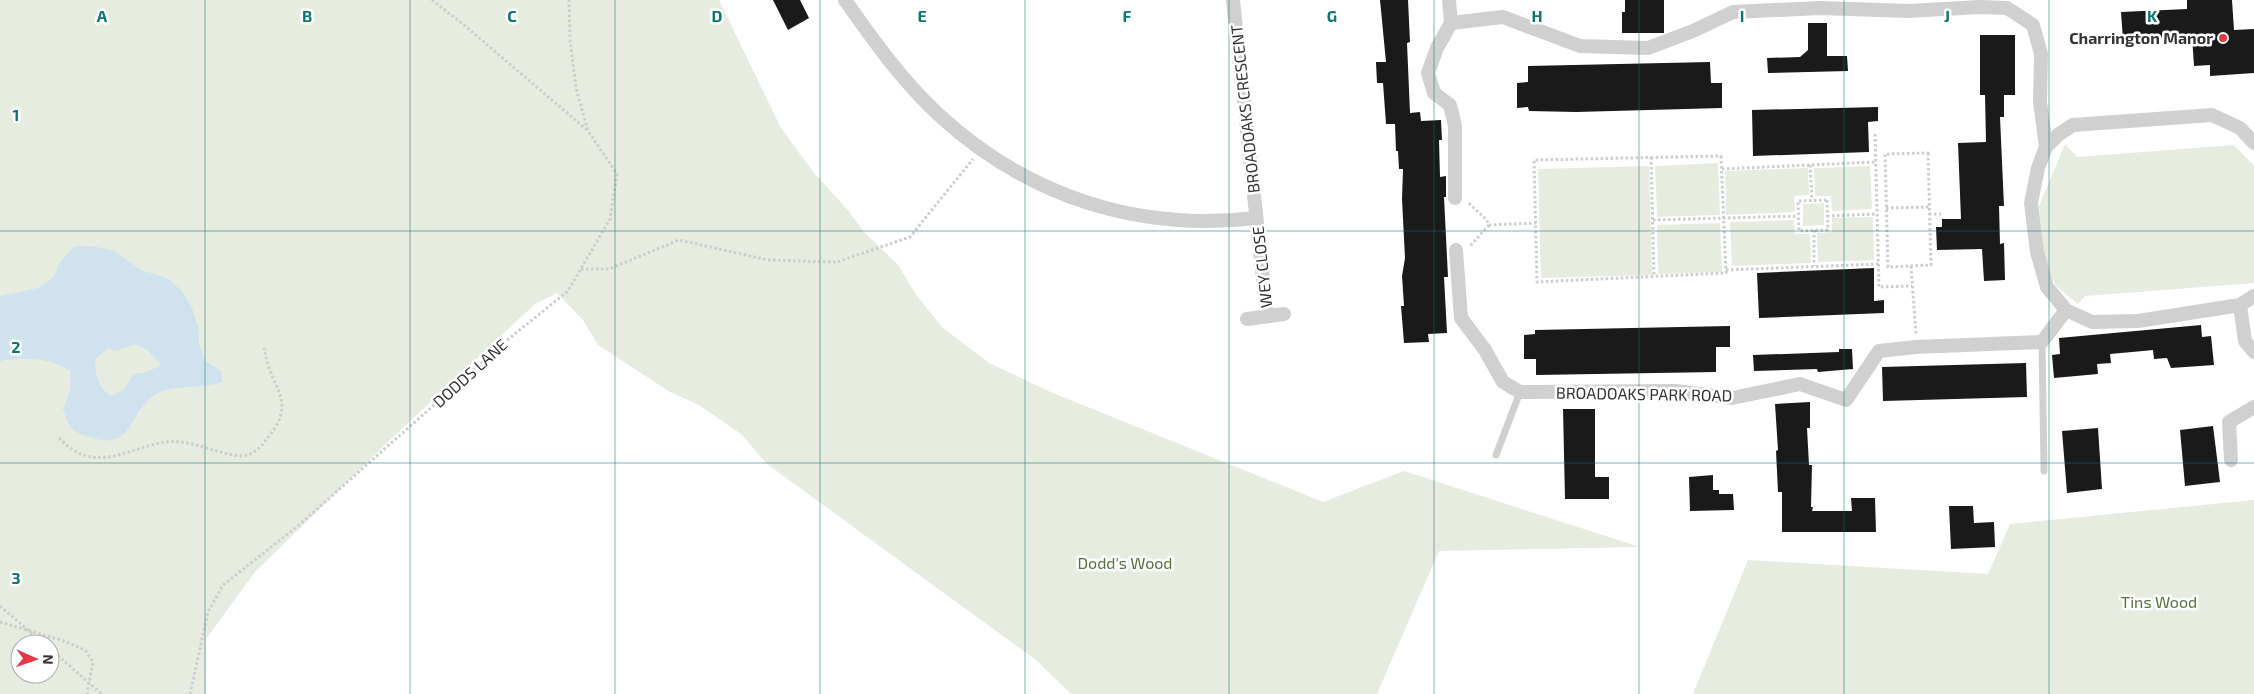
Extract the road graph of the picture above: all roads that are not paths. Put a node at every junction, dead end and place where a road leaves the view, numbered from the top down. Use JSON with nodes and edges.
{"nodes":[{"id":1,"x":845,"y":0,"type":"edge"},
{"id":2,"x":1233,"y":0,"type":"edge"},
{"id":3,"x":1450,"y":0,"type":"edge"},
{"id":4,"x":1451,"y":23,"type":"junction"},
{"id":5,"x":2254,"y":143,"type":"edge"},
{"id":6,"x":2046,"y":147,"type":"junction"},
{"id":7,"x":1455,"y":193,"type":"road end"},
{"id":8,"x":1256,"y":218,"type":"junction"},
{"id":9,"x":1456,"y":250,"type":"dead end"},
{"id":10,"x":2254,"y":296,"type":"edge"},
{"id":11,"x":2240,"y":305,"type":"junction"},
{"id":12,"x":2066,"y":310,"type":"junction"},
{"id":13,"x":1284,"y":314,"type":"dead end"},
{"id":14,"x":1267,"y":316,"type":"junction"},
{"id":15,"x":1247,"y":319,"type":"dead end"},
{"id":16,"x":2042,"y":342,"type":"junction"},
{"id":17,"x":2254,"y":352,"type":"edge"},
{"id":18,"x":1520,"y":392,"type":"junction"},
{"id":19,"x":2254,"y":407,"type":"edge"},
{"id":20,"x":1496,"y":455,"type":"dead end"},
{"id":21,"x":2231,"y":460,"type":"dead end"},
{"id":22,"x":2044,"y":471,"type":"dead end"}],
"edges":[{"from":1,"to":8,"type":"street"},
{"from":2,"to":8,"type":"street","name":"BROADOAKS CRESCENT"},
{"from":3,"to":4,"type":"street"},
{"from":4,"to":6,"type":"street"},
{"from":4,"to":7,"type":"street"},
{"from":5,"to":6,"type":"street"},
{"from":6,"to":12,"type":"street"},
{"from":8,"to":14,"type":"street","name":"WEY CLOSE"},
{"from":9,"to":18,"type":"street"},
{"from":10,"to":11,"type":"street"},
{"from":11,"to":12,"type":"street"},
{"from":11,"to":17,"type":"street"},
{"from":12,"to":16,"type":"street"},
{"from":13,"to":14,"type":"street","name":"WEY CLOSE"},
{"from":14,"to":15,"type":"street","name":"WEY CLOSE"},
{"from":16,"to":18,"type":"street","name":"BROADOAKS PARK ROAD"},
{"from":16,"to":22,"type":"lane"},
{"from":18,"to":20,"type":"lane"},
{"from":19,"to":21,"type":"street"}]}
